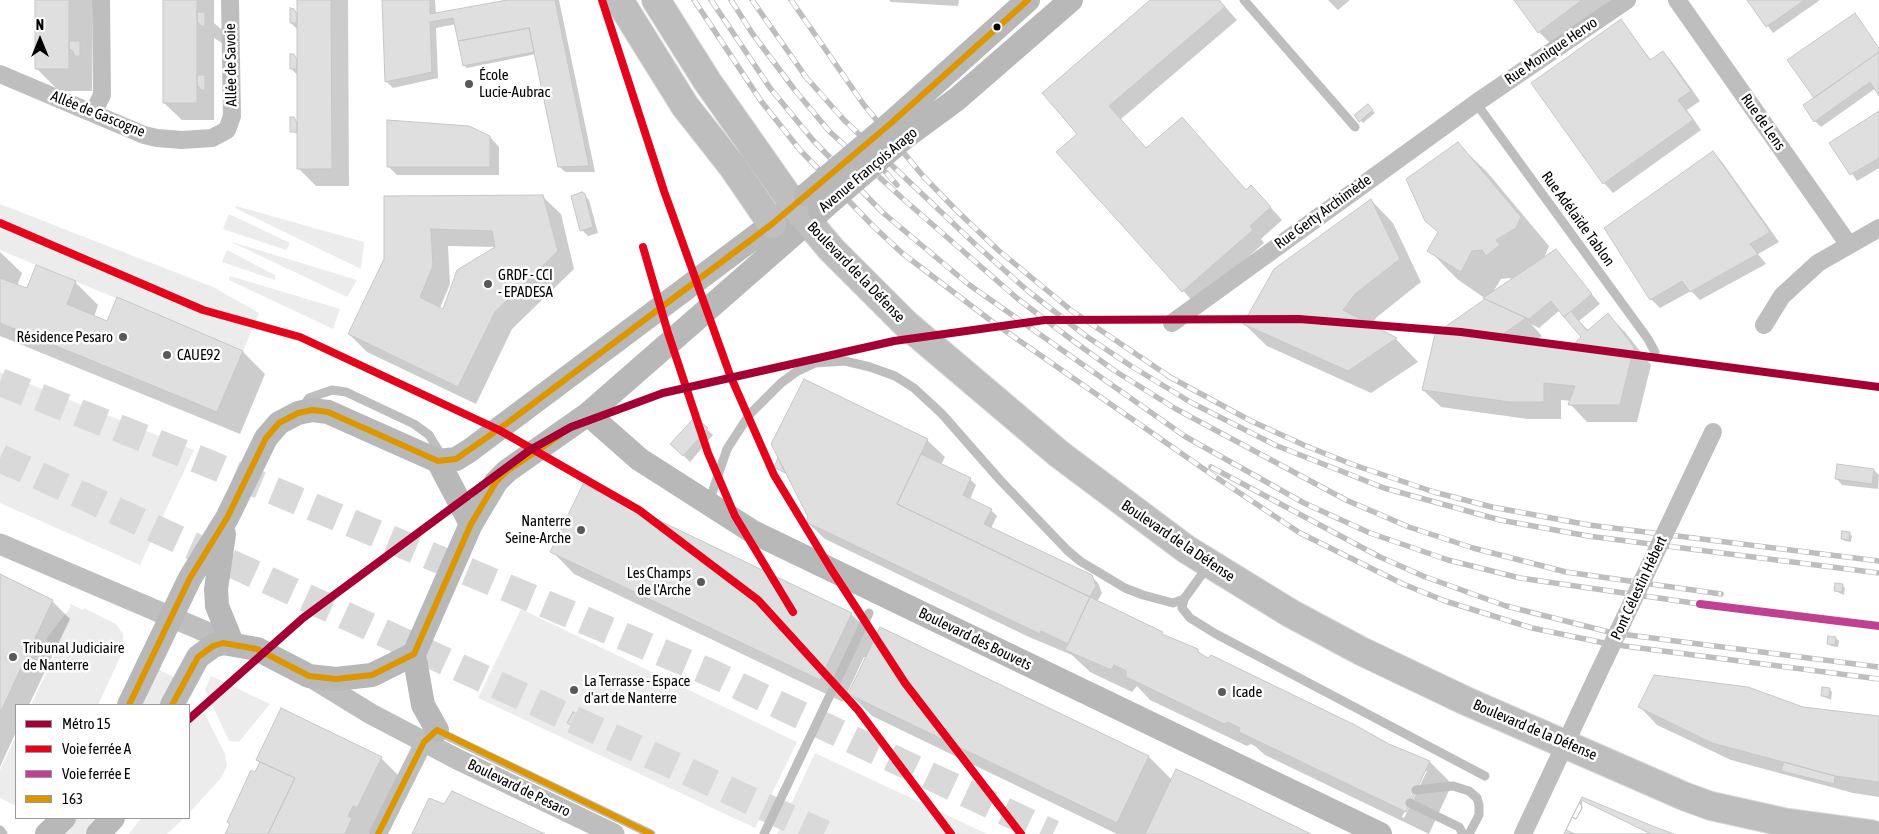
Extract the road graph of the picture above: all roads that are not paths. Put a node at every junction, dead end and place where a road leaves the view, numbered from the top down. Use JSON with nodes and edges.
{"nodes":[{"id":1,"x":101,"y":0,"type":"edge"},
{"id":2,"x":230,"y":0,"type":"edge"},
{"id":3,"x":618,"y":0,"type":"edge"},
{"id":4,"x":656,"y":0,"type":"edge"},
{"id":5,"x":1028,"y":0,"type":"edge"},
{"id":6,"x":1071,"y":0,"type":"edge"},
{"id":7,"x":1244,"y":0,"type":"edge"},
{"id":8,"x":1626,"y":0,"type":"edge"},
{"id":9,"x":1678,"y":0,"type":"edge"},
{"id":10,"x":0,"y":74,"type":"edge"},
{"id":11,"x":1476,"y":103,"type":"junction"},
{"id":12,"x":93,"y":112,"type":"junction"},
{"id":13,"x":1355,"y":127,"type":"dead end"},
{"id":14,"x":227,"y":130,"type":"joint"},
{"id":15,"x":897,"y":131,"type":"junction"},
{"id":16,"x":807,"y":208,"type":"junction"},
{"id":17,"x":772,"y":224,"type":"junction"},
{"id":18,"x":1879,"y":228,"type":"edge"},
{"id":19,"x":1849,"y":245,"type":"junction"},
{"id":20,"x":1172,"y":323,"type":"dead end"},
{"id":21,"x":1764,"y":325,"type":"dead end"},
{"id":22,"x":1655,"y":352,"type":"dead end"},
{"id":23,"x":588,"y":414,"type":"junction"},
{"id":24,"x":1713,"y":432,"type":"dead end"},
{"id":25,"x":442,"y":460,"type":"junction"},
{"id":26,"x":708,"y":505,"type":"junction"},
{"id":27,"x":228,"y":518,"type":"junction"},
{"id":28,"x":471,"y":524,"type":"junction"},
{"id":29,"x":0,"y":544,"type":"edge"},
{"id":30,"x":1209,"y":564,"type":"junction"},
{"id":31,"x":1184,"y":599,"type":"junction"},
{"id":32,"x":869,"y":613,"type":"dead end"},
{"id":33,"x":170,"y":616,"type":"junction"},
{"id":34,"x":232,"y":643,"type":"junction"},
{"id":35,"x":414,"y":654,"type":"junction"},
{"id":36,"x":309,"y":676,"type":"junction"},
{"id":37,"x":129,"y":704,"type":"edge"},
{"id":38,"x":173,"y":704,"type":"edge"},
{"id":39,"x":431,"y":736,"type":"junction"},
{"id":40,"x":1564,"y":743,"type":"junction"},
{"id":41,"x":1485,"y":776,"type":"dead end"},
{"id":42,"x":1416,"y":790,"type":"dead end"},
{"id":43,"x":1410,"y":803,"type":"dead end"},
{"id":44,"x":63,"y":819,"type":"edge"},
{"id":45,"x":112,"y":819,"type":"edge"},
{"id":46,"x":0,"y":830,"type":"edge"},
{"id":47,"x":3,"y":834,"type":"edge"},
{"id":48,"x":47,"y":834,"type":"edge"},
{"id":49,"x":98,"y":834,"type":"edge"},
{"id":50,"x":378,"y":834,"type":"edge"},
{"id":51,"x":614,"y":834,"type":"edge"},
{"id":52,"x":651,"y":834,"type":"edge"},
{"id":53,"x":764,"y":834,"type":"edge"},
{"id":54,"x":1380,"y":834,"type":"edge"},
{"id":55,"x":1463,"y":834,"type":"edge"},
{"id":56,"x":1468,"y":834,"type":"edge"},
{"id":57,"x":1523,"y":834,"type":"edge"},
{"id":58,"x":1871,"y":834,"type":"edge"}],
"edges":[{"from":1,"to":12,"type":"street"},
{"from":2,"to":14,"type":"street","name":"Allée de Savoie"},
{"from":3,"to":17,"type":"main road"},
{"from":4,"to":16,"type":"main road","name":"Boulevard de la Défense"},
{"from":5,"to":15,"type":"main road","name":"Avenue François Arago"},
{"from":6,"to":15,"type":"main road","name":"Avenue François Arago"},
{"from":7,"to":13,"type":"lane"},
{"from":8,"to":11,"type":"street","name":"Rue Monique Hervo"},
{"from":9,"to":19,"type":"street","name":"Rue de Lens"},
{"from":10,"to":12,"type":"street","name":"Allée de Gascogne"},
{"from":11,"to":20,"type":"street","name":"Rue Gerty Archimède"},
{"from":11,"to":22,"type":"lane","name":"Rue Adélaïde Tablon"},
{"from":12,"to":14,"type":"street","name":"Allée de Gascogne"},
{"from":15,"to":16,"type":"main road","name":"Avenue François Arago","bridge":true},
{"from":16,"to":17,"type":"main road","name":"Avenue François Arago"},
{"from":16,"to":23,"type":"main road","name":"Avenue François Arago"},
{"from":16,"to":30,"type":"main road","name":"Boulevard de la Défense"},
{"from":17,"to":25,"type":"main road","name":"Avenue François Arago"},
{"from":18,"to":19,"type":"street"},
{"from":19,"to":21,"type":"street"},
{"from":23,"to":26,"type":"main road","name":"Boulevard des Bouvets"},
{"from":23,"to":28,"type":"main road","name":"Avenue François Arago"},
{"from":24,"to":40,"type":"street","name":"Pont Célestin Hébert","bridge":true},
{"from":25,"to":27,"type":"main road"},
{"from":25,"to":28,"type":"main road"},
{"from":26,"to":31,"type":"lane"},
{"from":26,"to":54,"type":"main road","name":"Boulevard des Bouvets"},
{"from":27,"to":33,"type":"main road"},
{"from":27,"to":34,"type":"main road"},
{"from":28,"to":35,"type":"main road","name":"Avenue François Arago"},
{"from":29,"to":33,"type":"street"},
{"from":30,"to":31,"type":"lane"},
{"from":30,"to":40,"type":"main road","name":"Boulevard de la Défense"},
{"from":31,"to":41,"type":"lane"},
{"from":32,"to":53,"type":"lane"},
{"from":33,"to":34,"type":"street"},
{"from":33,"to":37,"type":"main road"},
{"from":34,"to":36,"type":"main road"},
{"from":34,"to":38,"type":"main road"},
{"from":35,"to":36,"type":"main road"},
{"from":35,"to":39,"type":"main road"},
{"from":36,"to":39,"type":"street","name":"Boulevard de Pesaro"},
{"from":39,"to":50,"type":"street"},
{"from":39,"to":51,"type":"street","name":"Boulevard de Pesaro"},
{"from":39,"to":52,"type":"lane","name":"Boulevard de Pesaro"},
{"from":40,"to":57,"type":"street","name":"Pont Célestin Hébert"},
{"from":40,"to":58,"type":"main road","name":"Boulevard de la Défense"},
{"from":42,"to":56,"type":"lane"},
{"from":43,"to":55,"type":"lane"},
{"from":44,"to":48,"type":"main road"},
{"from":45,"to":49,"type":"main road"},
{"from":46,"to":47,"type":"lane"}]}
